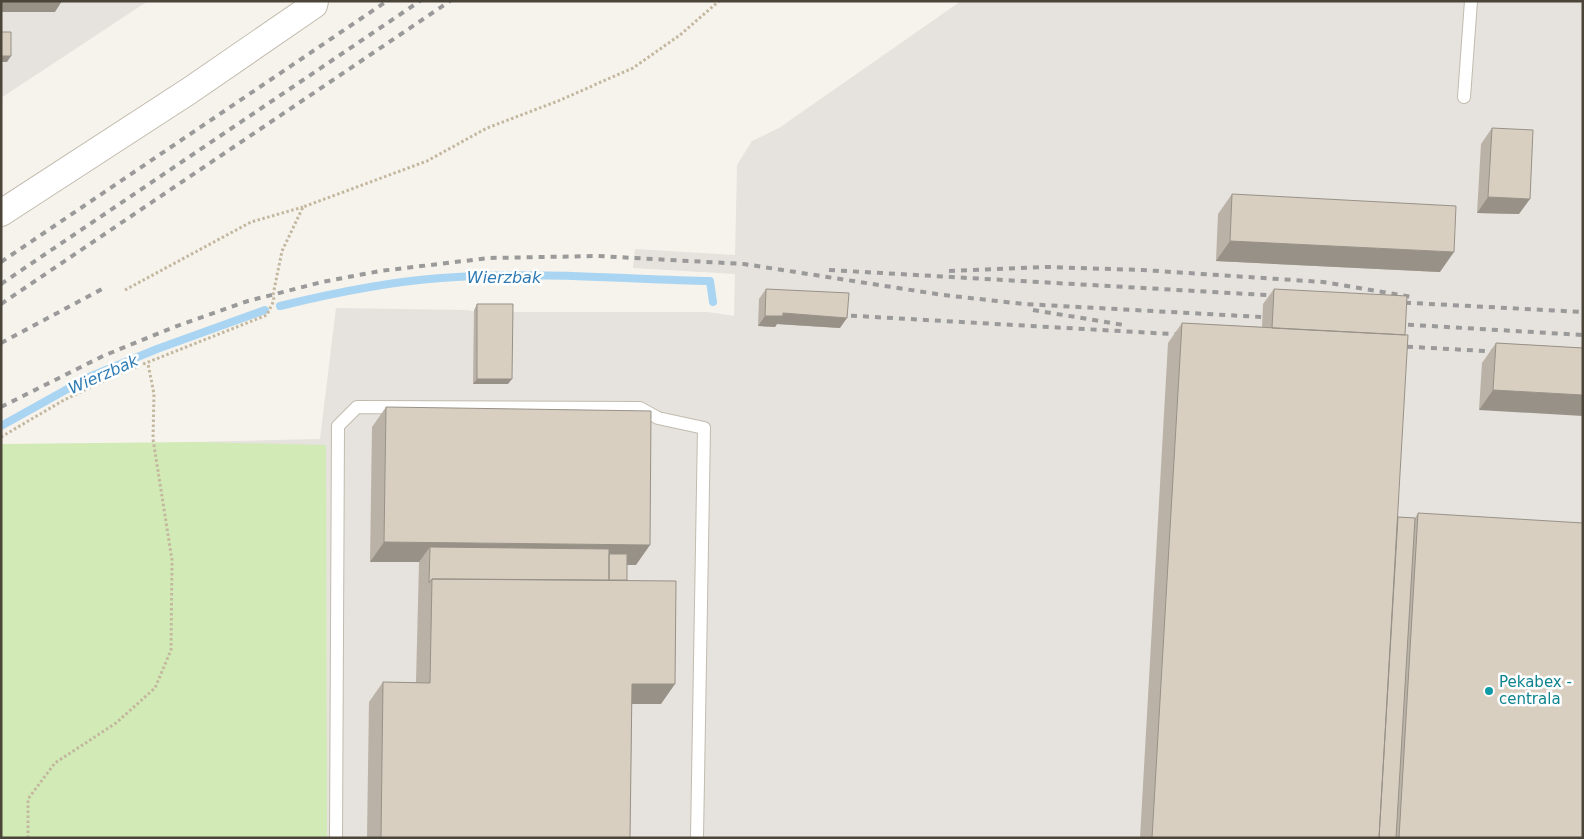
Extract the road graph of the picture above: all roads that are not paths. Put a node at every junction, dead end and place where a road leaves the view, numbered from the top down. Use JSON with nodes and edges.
{"nodes":[{"id":1,"x":315,"y":1,"type":"edge"},
{"id":2,"x":1470,"y":1,"type":"edge"},
{"id":3,"x":1464,"y":97,"type":"dead end"},
{"id":4,"x":1,"y":214,"type":"edge"},
{"id":5,"x":336,"y":838,"type":"edge"},
{"id":6,"x":697,"y":838,"type":"edge"}],
"edges":[{"from":1,"to":4,"type":"street"},
{"from":2,"to":3,"type":"lane"},
{"from":5,"to":6,"type":"lane"}]}
